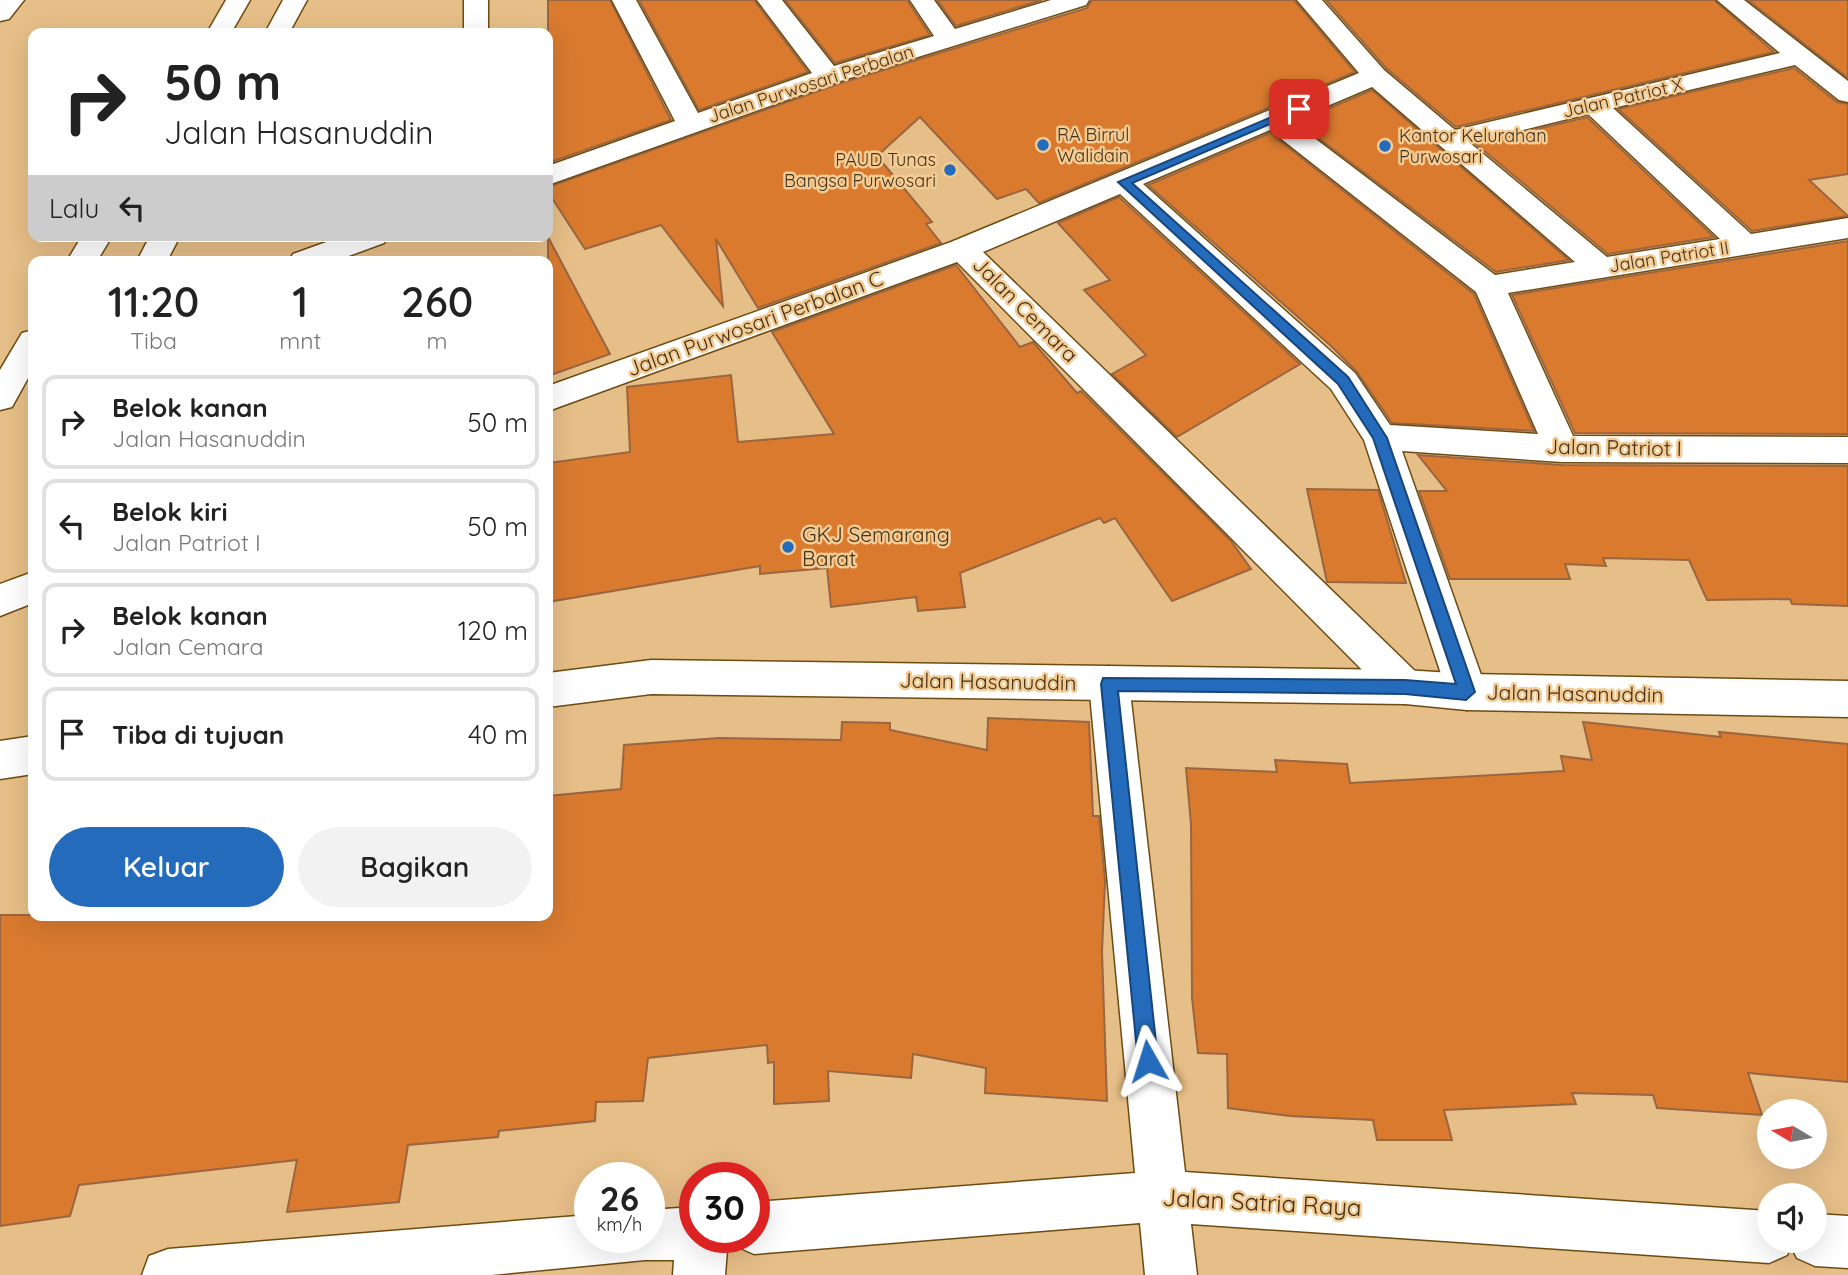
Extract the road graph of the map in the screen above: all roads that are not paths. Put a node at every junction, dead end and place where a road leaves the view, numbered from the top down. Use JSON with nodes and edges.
{"nodes":[{"id":1,"x":12,"y":0,"type":"edge"},
{"id":2,"x":238,"y":0,"type":"edge"},
{"id":3,"x":295,"y":0,"type":"edge"},
{"id":4,"x":476,"y":0,"type":"edge"},
{"id":5,"x":624,"y":0,"type":"edge"},
{"id":6,"x":769,"y":0,"type":"edge"},
{"id":7,"x":922,"y":0,"type":"edge"},
{"id":8,"x":1077,"y":0,"type":"edge"},
{"id":9,"x":1308,"y":0,"type":"edge"},
{"id":10,"x":1730,"y":0,"type":"edge"},
{"id":11,"x":0,"y":13,"type":"edge"},
{"id":12,"x":222,"y":28,"type":"edge"},
{"id":13,"x":280,"y":28,"type":"edge"},
{"id":14,"x":476,"y":28,"type":"edge"},
{"id":15,"x":949,"y":38,"type":"junction"},
{"id":16,"x":1800,"y":56,"type":"junction"},
{"id":17,"x":828,"y":76,"type":"junction"},
{"id":18,"x":1375,"y":76,"type":"junction"},
{"id":19,"x":1848,"y":94,"type":"edge"},
{"id":20,"x":1594,"y":105,"type":"junction"},
{"id":21,"x":1274,"y":120,"type":"junction"},
{"id":22,"x":690,"y":124,"type":"junction"},
{"id":23,"x":1447,"y":140,"type":"junction"},
{"id":24,"x":553,"y":174,"type":"edge"},
{"id":25,"x":1124,"y":182,"type":"junction"},
{"id":26,"x":1848,"y":228,"type":"edge"},
{"id":27,"x":357,"y":242,"type":"edge"},
{"id":28,"x":1745,"y":246,"type":"junction"},
{"id":29,"x":962,"y":249,"type":"junction"},
{"id":30,"x":318,"y":256,"type":"edge"},
{"id":31,"x":1601,"y":268,"type":"junction"},
{"id":32,"x":1489,"y":286,"type":"junction"},
{"id":33,"x":28,"y":350,"type":"edge"},
{"id":34,"x":553,"y":397,"type":"edge"},
{"id":35,"x":0,"y":398,"type":"edge"},
{"id":36,"x":1380,"y":438,"type":"junction"},
{"id":37,"x":1562,"y":449,"type":"junction"},
{"id":38,"x":1848,"y":450,"type":"edge"},
{"id":39,"x":28,"y":589,"type":"edge"},
{"id":40,"x":0,"y":600,"type":"edge"},
{"id":41,"x":1109,"y":684,"type":"junction"},
{"id":42,"x":1405,"y":687,"type":"junction"},
{"id":43,"x":553,"y":689,"type":"edge"},
{"id":44,"x":1466,"y":692,"type":"junction"},
{"id":45,"x":1848,"y":699,"type":"edge"},
{"id":46,"x":28,"y":756,"type":"edge"},
{"id":47,"x":0,"y":760,"type":"edge"},
{"id":48,"x":1163,"y":1196,"type":"junction"},
{"id":49,"x":770,"y":1227,"type":"edge"},
{"id":50,"x":1757,"y":1236,"type":"edge"},
{"id":51,"x":1827,"y":1241,"type":"edge"},
{"id":52,"x":574,"y":1242,"type":"edge"},
{"id":53,"x":1848,"y":1242,"type":"edge"},
{"id":54,"x":701,"y":1253,"type":"edge"},
{"id":55,"x":174,"y":1274,"type":"edge"},
{"id":56,"x":699,"y":1275,"type":"edge"},
{"id":57,"x":1171,"y":1275,"type":"edge"}],
"edges":[{"from":1,"to":11,"type":"street"},
{"from":2,"to":12,"type":"street"},
{"from":3,"to":13,"type":"street"},
{"from":4,"to":14,"type":"street"},
{"from":5,"to":22,"type":"street"},
{"from":6,"to":17,"type":"street"},
{"from":7,"to":15,"type":"street"},
{"from":8,"to":15,"type":"street","name":"Jalan Purwosari Perbalan"},
{"from":9,"to":18,"type":"street"},
{"from":10,"to":16,"type":"street"},
{"from":15,"to":17,"type":"street","name":"Jalan Purwosari Perbalan"},
{"from":16,"to":19,"type":"street"},
{"from":16,"to":20,"type":"street","name":"Jalan Patriot X"},
{"from":17,"to":22,"type":"street","name":"Jalan Purwosari Perbalan"},
{"from":18,"to":21,"type":"street","name":"Jalan Cemara"},
{"from":18,"to":23,"type":"street"},
{"from":20,"to":23,"type":"street","name":"Jalan Patriot X"},
{"from":20,"to":28,"type":"street"},
{"from":21,"to":25,"type":"street","name":"Jalan Cemara"},
{"from":21,"to":32,"type":"street"},
{"from":22,"to":24,"type":"street","name":"Jalan Purwosari Perbalan"},
{"from":23,"to":31,"type":"street"},
{"from":25,"to":29,"type":"street","name":"Jalan Cemara"},
{"from":25,"to":36,"type":"street"},
{"from":26,"to":28,"type":"street","name":"Jalan Patriot II"},
{"from":27,"to":30,"type":"street"},
{"from":28,"to":31,"type":"street","name":"Jalan Patriot II"},
{"from":29,"to":34,"type":"street","name":"Jalan Purwosari Perbalan C"},
{"from":29,"to":42,"type":"street","name":"Jalan Cemara"},
{"from":31,"to":32,"type":"street","name":"Jalan Patriot II"},
{"from":32,"to":37,"type":"street"},
{"from":33,"to":35,"type":"street"},
{"from":36,"to":37,"type":"street","name":"Jalan Patriot I"},
{"from":36,"to":44,"type":"street"},
{"from":37,"to":38,"type":"street","name":"Jalan Patriot I"},
{"from":39,"to":40,"type":"street"},
{"from":41,"to":42,"type":"street","name":"Jalan Hasanuddin"},
{"from":41,"to":43,"type":"street","name":"Jalan Hasanuddin"},
{"from":41,"to":48,"type":"street"},
{"from":42,"to":44,"type":"street","name":"Jalan Hasanuddin"},
{"from":44,"to":45,"type":"street","name":"Jalan Hasanuddin"},
{"from":46,"to":47,"type":"street"},
{"from":48,"to":49,"type":"street","name":"Jalan Satria Raya"},
{"from":48,"to":50,"type":"street","name":"Jalan Satria Raya"},
{"from":48,"to":57,"type":"street"},
{"from":51,"to":53,"type":"street"},
{"from":52,"to":55,"type":"street"},
{"from":54,"to":56,"type":"street"}]}
